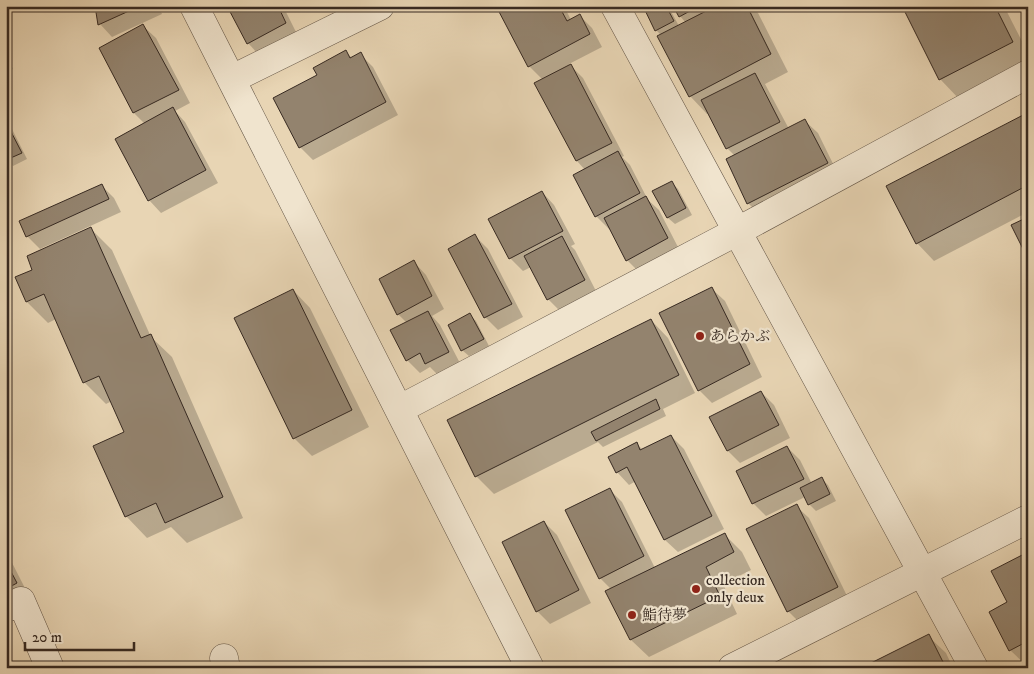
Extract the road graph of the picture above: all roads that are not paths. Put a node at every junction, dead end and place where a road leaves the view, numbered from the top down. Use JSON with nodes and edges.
{"nodes":[{"id":1,"x":194,"y":6,"type":"edge"},
{"id":2,"x":380,"y":6,"type":"edge"},
{"id":3,"x":615,"y":6,"type":"edge"},
{"id":4,"x":1028,"y":74,"type":"edge"},
{"id":5,"x":232,"y":79,"type":"junction"},
{"id":6,"x":736,"y":232,"type":"junction"},
{"id":7,"x":400,"y":409,"type":"junction"},
{"id":8,"x":1028,"y":519,"type":"edge"},
{"id":9,"x":923,"y":572,"type":"junction"},
{"id":10,"x":6,"y":608,"type":"edge"},
{"id":11,"x":50,"y":668,"type":"edge"},
{"id":12,"x":530,"y":668,"type":"edge"},
{"id":13,"x":732,"y":668,"type":"edge"},
{"id":14,"x":974,"y":668,"type":"edge"}],
"edges":[{"from":1,"to":5,"type":"street"},
{"from":2,"to":5,"type":"street"},
{"from":3,"to":6,"type":"street"},
{"from":4,"to":6,"type":"street"},
{"from":5,"to":7,"type":"street"},
{"from":6,"to":7,"type":"street"},
{"from":6,"to":9,"type":"street"},
{"from":7,"to":12,"type":"street"},
{"from":8,"to":9,"type":"street"},
{"from":9,"to":13,"type":"street"},
{"from":9,"to":14,"type":"street"},
{"from":10,"to":11,"type":"street"}]}
